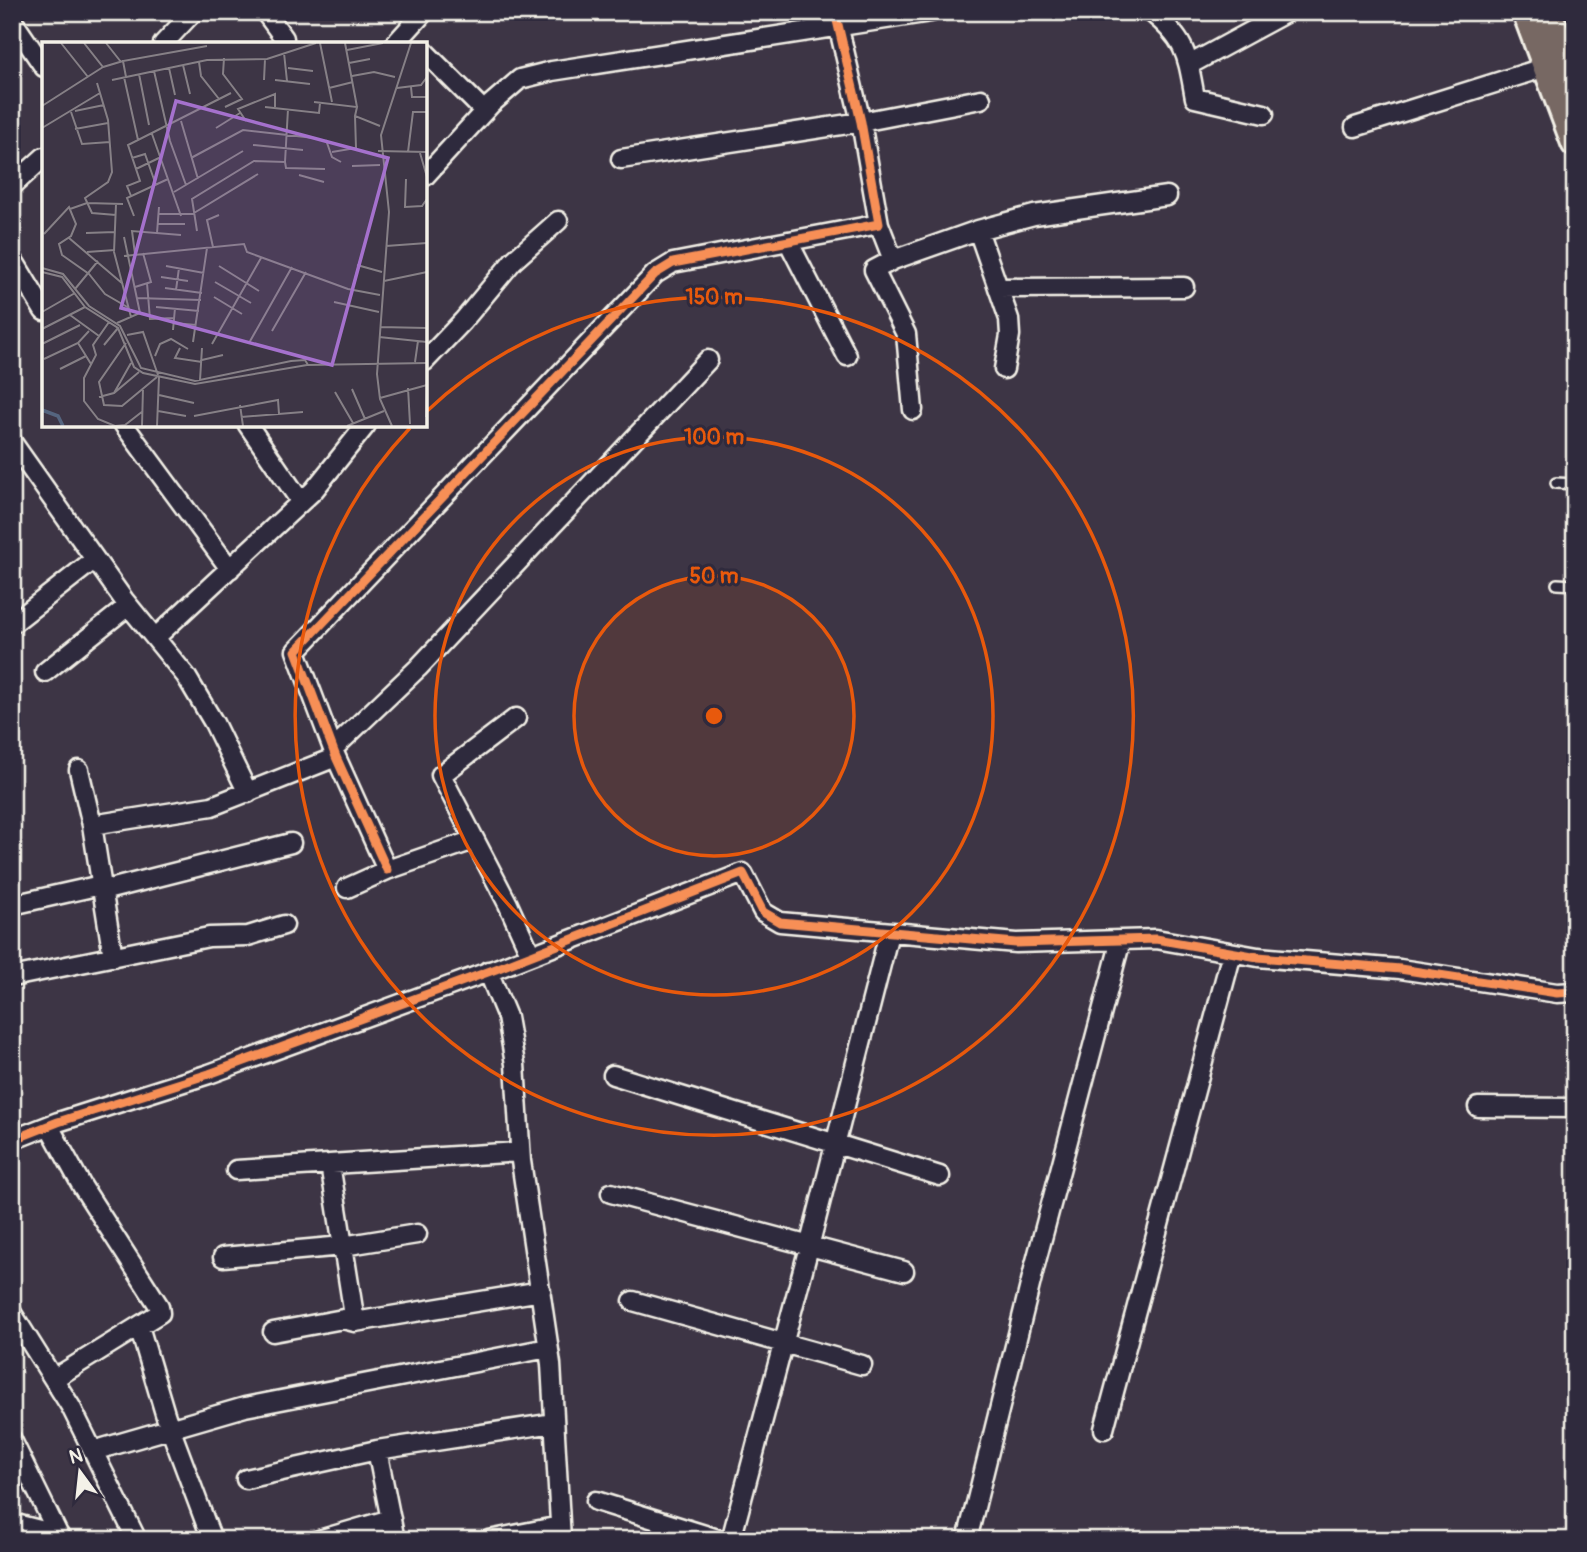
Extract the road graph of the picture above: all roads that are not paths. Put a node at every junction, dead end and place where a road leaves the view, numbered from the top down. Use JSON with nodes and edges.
{"nodes":[{"id":1,"x":193,"y":12,"type":"edge"},
{"id":2,"x":265,"y":12,"type":"edge"},
{"id":3,"x":424,"y":12,"type":"edge"},
{"id":4,"x":931,"y":12,"type":"edge"},
{"id":5,"x":1151,"y":12,"type":"edge"},
{"id":6,"x":1287,"y":12,"type":"edge"},
{"id":7,"x":1526,"y":12,"type":"edge"},
{"id":8,"x":1548,"y":12,"type":"edge"},
{"id":9,"x":837,"y":19,"type":"edge"},
{"id":10,"x":12,"y":20,"type":"edge"},
{"id":11,"x":284,"y":38,"type":"dead end"},
{"id":12,"x":406,"y":40,"type":"edge"},
{"id":13,"x":165,"y":42,"type":"edge"},
{"id":14,"x":427,"y":54,"type":"edge"},
{"id":15,"x":42,"y":64,"type":"edge"},
{"id":16,"x":1189,"y":65,"type":"junction"},
{"id":17,"x":1546,"y":67,"type":"junction"},
{"id":18,"x":1575,"y":85,"type":"edge"},
{"id":19,"x":981,"y":99,"type":"dead end"},
{"id":20,"x":485,"y":111,"type":"junction"},
{"id":21,"x":1264,"y":114,"type":"dead end"},
{"id":22,"x":861,"y":122,"type":"junction"},
{"id":23,"x":1355,"y":127,"type":"dead end"},
{"id":24,"x":1575,"y":142,"type":"edge"},
{"id":25,"x":42,"y":159,"type":"edge"},
{"id":26,"x":621,"y":159,"type":"dead end"},
{"id":27,"x":427,"y":174,"type":"edge"},
{"id":28,"x":12,"y":186,"type":"edge"},
{"id":29,"x":1167,"y":196,"type":"dead end"},
{"id":30,"x":558,"y":221,"type":"dead end"},
{"id":31,"x":879,"y":224,"type":"junction"},
{"id":32,"x":978,"y":230,"type":"junction"},
{"id":33,"x":788,"y":241,"type":"junction"},
{"id":34,"x":12,"y":258,"type":"edge"},
{"id":35,"x":893,"y":260,"type":"junction"},
{"id":36,"x":998,"y":288,"type":"junction"},
{"id":37,"x":1184,"y":288,"type":"dead end"},
{"id":38,"x":42,"y":308,"type":"edge"},
{"id":39,"x":847,"y":356,"type":"dead end"},
{"id":40,"x":427,"y":359,"type":"edge"},
{"id":41,"x":708,"y":360,"type":"dead end"},
{"id":42,"x":1004,"y":369,"type":"dead end"},
{"id":43,"x":913,"y":410,"type":"dead end"},
{"id":44,"x":125,"y":427,"type":"edge"},
{"id":45,"x":249,"y":427,"type":"edge"},
{"id":46,"x":364,"y":427,"type":"edge"},
{"id":47,"x":12,"y":442,"type":"edge"},
{"id":48,"x":1556,"y":483,"type":"dead end"},
{"id":49,"x":1575,"y":484,"type":"edge"},
{"id":50,"x":301,"y":502,"type":"junction"},
{"id":51,"x":95,"y":559,"type":"junction"},
{"id":52,"x":230,"y":569,"type":"junction"},
{"id":53,"x":1557,"y":584,"type":"dead end"},
{"id":54,"x":1575,"y":585,"type":"edge"},
{"id":55,"x":128,"y":606,"type":"junction"},
{"id":56,"x":13,"y":622,"type":"edge"},
{"id":57,"x":155,"y":638,"type":"junction"},
{"id":58,"x":45,"y":672,"type":"dead end"},
{"id":59,"x":516,"y":719,"type":"dead end"},
{"id":60,"x":334,"y":753,"type":"junction"},
{"id":61,"x":79,"y":771,"type":"dead end"},
{"id":62,"x":248,"y":793,"type":"junction"},
{"id":63,"x":92,"y":825,"type":"junction"},
{"id":64,"x":474,"y":840,"type":"junction"},
{"id":65,"x":290,"y":843,"type":"dead end"},
{"id":66,"x":387,"y":870,"type":"junction"},
{"id":67,"x":101,"y":888,"type":"junction"},
{"id":68,"x":347,"y":888,"type":"dead end"},
{"id":69,"x":12,"y":905,"type":"edge"},
{"id":70,"x":284,"y":925,"type":"dead end"},
{"id":71,"x":889,"y":933,"type":"junction"},
{"id":72,"x":1121,"y":940,"type":"junction"},
{"id":73,"x":1232,"y":953,"type":"junction"},
{"id":74,"x":531,"y":955,"type":"junction"},
{"id":75,"x":113,"y":957,"type":"junction"},
{"id":76,"x":488,"y":971,"type":"junction"},
{"id":77,"x":12,"y":977,"type":"edge"},
{"id":78,"x":1575,"y":992,"type":"edge"},
{"id":79,"x":613,"y":1075,"type":"dead end"},
{"id":80,"x":1478,"y":1107,"type":"dead end"},
{"id":81,"x":1575,"y":1108,"type":"edge"},
{"id":82,"x":49,"y":1126,"type":"junction"},
{"id":83,"x":12,"y":1140,"type":"edge"},
{"id":84,"x":835,"y":1144,"type":"junction"},
{"id":85,"x":520,"y":1152,"type":"junction"},
{"id":86,"x":330,"y":1164,"type":"junction"},
{"id":87,"x":236,"y":1170,"type":"dead end"},
{"id":88,"x":940,"y":1176,"type":"dead end"},
{"id":89,"x":611,"y":1193,"type":"dead end"},
{"id":90,"x":416,"y":1234,"type":"dead end"},
{"id":91,"x":343,"y":1246,"type":"junction"},
{"id":92,"x":809,"y":1247,"type":"junction"},
{"id":93,"x":223,"y":1257,"type":"dead end"},
{"id":94,"x":904,"y":1271,"type":"dead end"},
{"id":95,"x":541,"y":1291,"type":"junction"},
{"id":96,"x":634,"y":1301,"type":"dead end"},
{"id":97,"x":12,"y":1313,"type":"edge"},
{"id":98,"x":355,"y":1322,"type":"junction"},
{"id":99,"x":139,"y":1326,"type":"junction"},
{"id":100,"x":273,"y":1332,"type":"dead end"},
{"id":101,"x":783,"y":1343,"type":"junction"},
{"id":102,"x":548,"y":1348,"type":"junction"},
{"id":103,"x":862,"y":1365,"type":"dead end"},
{"id":104,"x":55,"y":1378,"type":"junction"},
{"id":105,"x":554,"y":1423,"type":"junction"},
{"id":106,"x":170,"y":1427,"type":"junction"},
{"id":107,"x":1104,"y":1429,"type":"dead end"},
{"id":108,"x":12,"y":1440,"type":"edge"},
{"id":109,"x":377,"y":1450,"type":"junction"},
{"id":110,"x":93,"y":1451,"type":"junction"},
{"id":111,"x":246,"y":1479,"type":"dead end"},
{"id":112,"x":596,"y":1501,"type":"dead end"},
{"id":113,"x":391,"y":1519,"type":"junction"},
{"id":114,"x":12,"y":1523,"type":"edge"},
{"id":115,"x":560,"y":1533,"type":"edge"},
{"id":116,"x":60,"y":1537,"type":"edge"},
{"id":117,"x":137,"y":1540,"type":"edge"},
{"id":118,"x":212,"y":1540,"type":"edge"},
{"id":119,"x":319,"y":1540,"type":"edge"},
{"id":120,"x":395,"y":1540,"type":"edge"},
{"id":121,"x":489,"y":1540,"type":"edge"},
{"id":122,"x":721,"y":1540,"type":"edge"},
{"id":123,"x":731,"y":1540,"type":"edge"},
{"id":124,"x":967,"y":1540,"type":"edge"}],
"edges":[{"from":1,"to":13,"type":"street"},
{"from":2,"to":11,"type":"street"},
{"from":3,"to":12,"type":"street"},
{"from":4,"to":9,"type":"street"},
{"from":5,"to":16,"type":"street"},
{"from":6,"to":16,"type":"street"},
{"from":7,"to":17,"type":"main road"},
{"from":8,"to":18,"type":"main road"},
{"from":9,"to":20,"type":"street"},
{"from":9,"to":22,"type":"street"},
{"from":10,"to":15,"type":"street"},
{"from":14,"to":20,"type":"street"},
{"from":16,"to":21,"type":"street"},
{"from":17,"to":23,"type":"street"},
{"from":17,"to":24,"type":"main road"},
{"from":19,"to":22,"type":"street"},
{"from":20,"to":27,"type":"street"},
{"from":22,"to":26,"type":"street"},
{"from":22,"to":31,"type":"street"},
{"from":25,"to":28,"type":"street"},
{"from":29,"to":32,"type":"street"},
{"from":30,"to":40,"type":"street"},
{"from":31,"to":33,"type":"street"},
{"from":31,"to":35,"type":"street"},
{"from":32,"to":35,"type":"street"},
{"from":32,"to":36,"type":"street"},
{"from":33,"to":39,"type":"street"},
{"from":33,"to":60,"type":"street"},
{"from":34,"to":38,"type":"street"},
{"from":35,"to":43,"type":"street"},
{"from":36,"to":37,"type":"street"},
{"from":36,"to":42,"type":"street"},
{"from":41,"to":60,"type":"street"},
{"from":44,"to":52,"type":"street"},
{"from":45,"to":50,"type":"street"},
{"from":46,"to":50,"type":"street"},
{"from":47,"to":51,"type":"street"},
{"from":48,"to":49,"type":"lane"},
{"from":50,"to":52,"type":"street"},
{"from":51,"to":55,"type":"street"},
{"from":51,"to":56,"type":"street"},
{"from":52,"to":57,"type":"street"},
{"from":53,"to":54,"type":"lane"},
{"from":55,"to":57,"type":"street"},
{"from":55,"to":58,"type":"street"},
{"from":57,"to":62,"type":"street"},
{"from":59,"to":64,"type":"street"},
{"from":60,"to":62,"type":"street"},
{"from":60,"to":66,"type":"street"},
{"from":61,"to":63,"type":"street"},
{"from":62,"to":63,"type":"street"},
{"from":63,"to":67,"type":"street"},
{"from":64,"to":66,"type":"street"},
{"from":64,"to":74,"type":"street"},
{"from":65,"to":67,"type":"street"},
{"from":66,"to":68,"type":"street"},
{"from":67,"to":69,"type":"street"},
{"from":67,"to":75,"type":"street"},
{"from":70,"to":75,"type":"street"},
{"from":71,"to":72,"type":"street"},
{"from":71,"to":74,"type":"street"},
{"from":71,"to":84,"type":"street"},
{"from":72,"to":73,"type":"street"},
{"from":72,"to":124,"type":"street"},
{"from":73,"to":78,"type":"street"},
{"from":73,"to":107,"type":"street"},
{"from":74,"to":76,"type":"street"},
{"from":75,"to":77,"type":"street"},
{"from":76,"to":82,"type":"street"},
{"from":76,"to":85,"type":"street"},
{"from":79,"to":84,"type":"street"},
{"from":80,"to":81,"type":"street"},
{"from":82,"to":83,"type":"street"},
{"from":82,"to":99,"type":"street"},
{"from":84,"to":88,"type":"street"},
{"from":84,"to":92,"type":"street"},
{"from":85,"to":86,"type":"street"},
{"from":85,"to":95,"type":"street"},
{"from":86,"to":87,"type":"street"},
{"from":86,"to":91,"type":"street"},
{"from":89,"to":92,"type":"street"},
{"from":90,"to":91,"type":"street"},
{"from":91,"to":93,"type":"street"},
{"from":91,"to":98,"type":"street"},
{"from":92,"to":94,"type":"street"},
{"from":92,"to":101,"type":"street"},
{"from":95,"to":98,"type":"street"},
{"from":95,"to":102,"type":"street"},
{"from":96,"to":101,"type":"street"},
{"from":97,"to":104,"type":"street"},
{"from":98,"to":100,"type":"street"},
{"from":99,"to":104,"type":"street"},
{"from":99,"to":106,"type":"street"},
{"from":101,"to":103,"type":"street"},
{"from":101,"to":123,"type":"street"},
{"from":102,"to":105,"type":"street"},
{"from":102,"to":106,"type":"street"},
{"from":104,"to":110,"type":"street"},
{"from":105,"to":109,"type":"street"},
{"from":105,"to":115,"type":"street"},
{"from":106,"to":110,"type":"street"},
{"from":106,"to":118,"type":"street"},
{"from":108,"to":116,"type":"street"},
{"from":109,"to":111,"type":"street"},
{"from":109,"to":113,"type":"street"},
{"from":110,"to":117,"type":"street"},
{"from":112,"to":122,"type":"street"},
{"from":113,"to":119,"type":"street"},
{"from":113,"to":120,"type":"street"},
{"from":114,"to":116,"type":"street"},
{"from":115,"to":121,"type":"street"}]}
